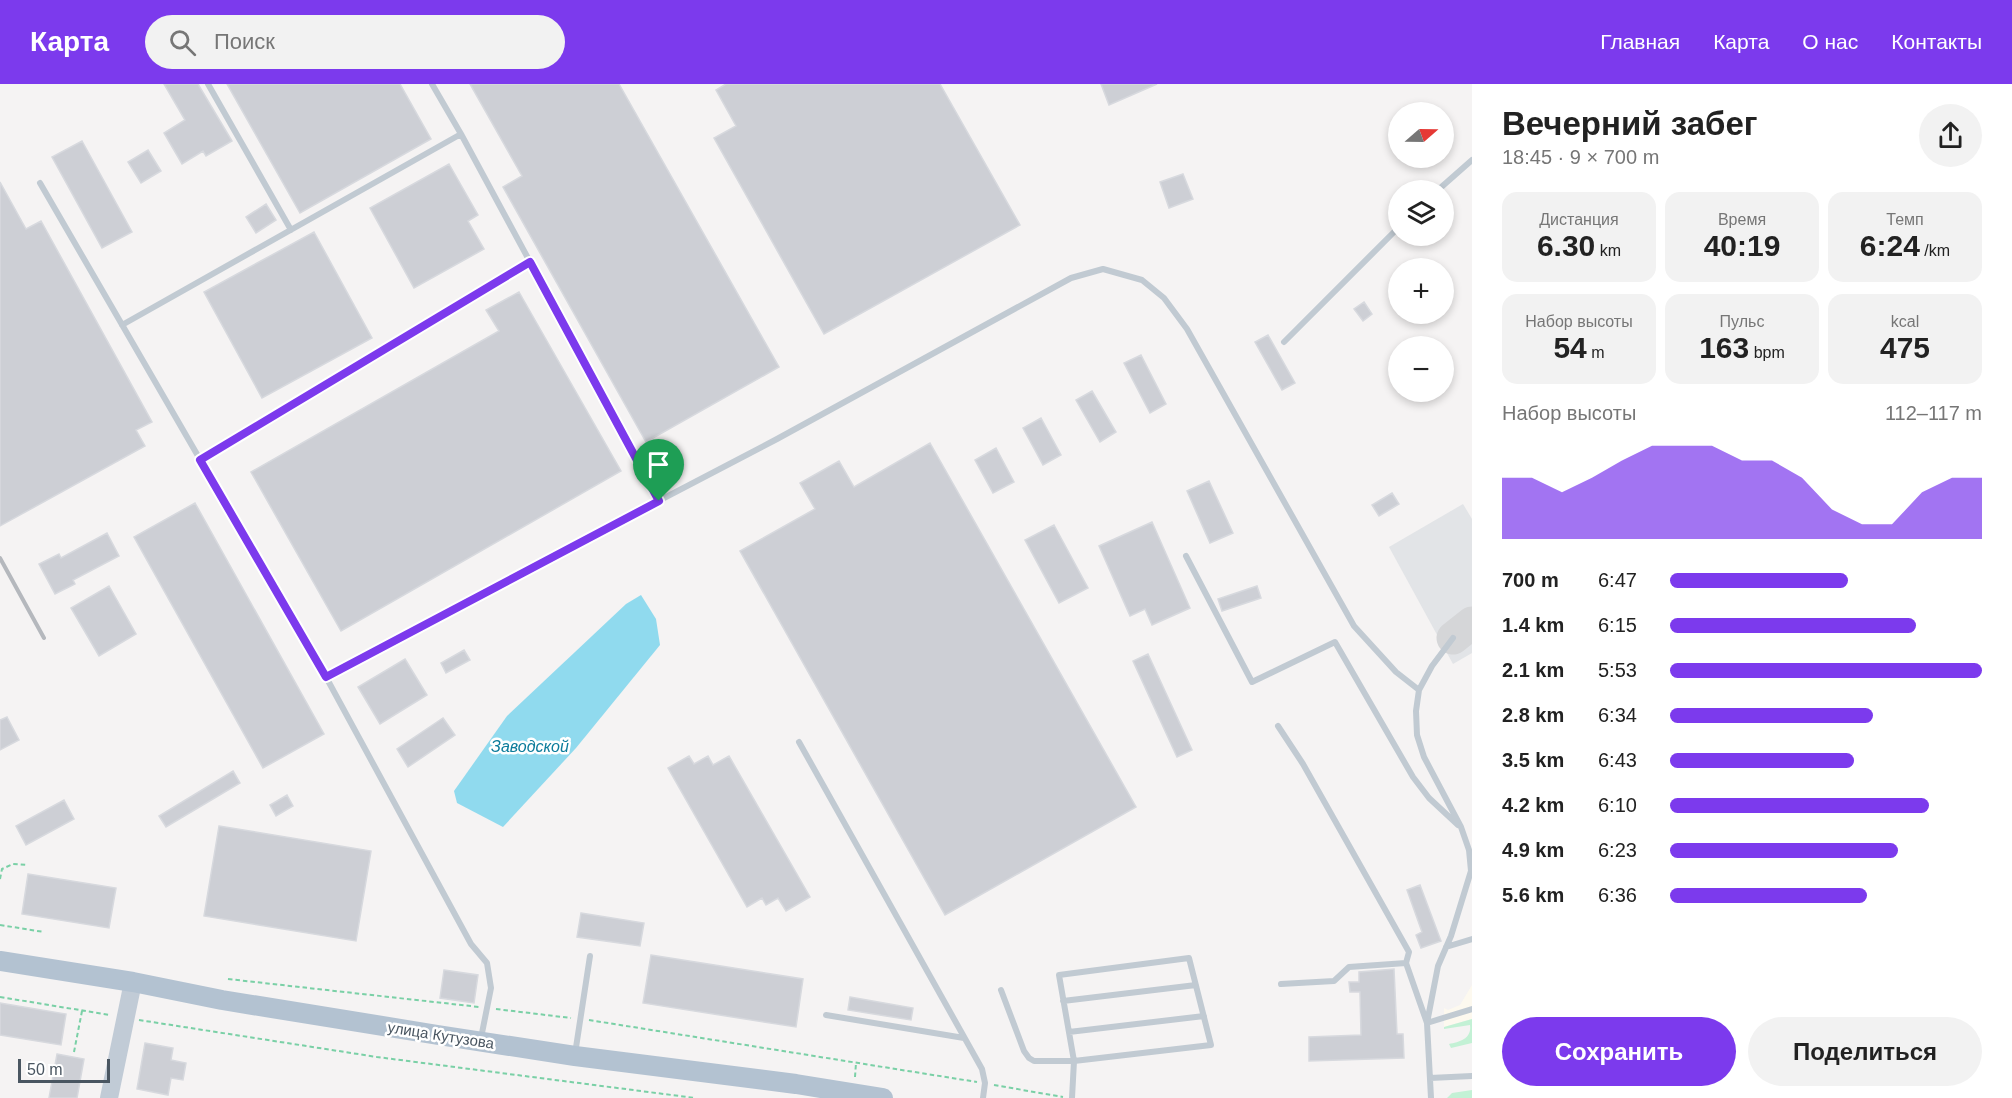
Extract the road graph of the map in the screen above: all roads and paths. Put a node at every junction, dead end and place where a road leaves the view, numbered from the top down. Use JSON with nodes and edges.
{"nodes":[{"id":1,"x":208,"y":84,"type":"edge"},
{"id":2,"x":432,"y":84,"type":"edge"},
{"id":3,"x":461,"y":134,"type":"junction"},
{"id":4,"x":1472,"y":160,"type":"edge"},
{"id":5,"x":1449,"y":180,"type":"edge"},
{"id":6,"x":40,"y":183,"type":"dead end"},
{"id":7,"x":291,"y":230,"type":"junction"},
{"id":8,"x":1388,"y":238,"type":"edge"},
{"id":9,"x":530,"y":262,"type":"junction"},
{"id":10,"x":122,"y":325,"type":"junction"},
{"id":11,"x":1284,"y":342,"type":"dead end"},
{"id":12,"x":200,"y":460,"type":"junction"},
{"id":13,"x":659,"y":501,"type":"junction"},
{"id":14,"x":1186,"y":556,"type":"dead end"},
{"id":15,"x":1453,"y":638,"type":"dead end"},
{"id":16,"x":326,"y":677,"type":"junction"},
{"id":17,"x":1419,"y":690,"type":"junction"},
{"id":18,"x":1278,"y":726,"type":"dead end"},
{"id":19,"x":799,"y":742,"type":"dead end"},
{"id":20,"x":1461,"y":827,"type":"junction"},
{"id":21,"x":27,"y":865,"type":"dead end"},
{"id":22,"x":0,"y":879,"type":"edge"},
{"id":23,"x":0,"y":925,"type":"edge"},
{"id":24,"x":44,"y":932,"type":"dead end"},
{"id":25,"x":1472,"y":939,"type":"edge"},
{"id":26,"x":1446,"y":947,"type":"junction"},
{"id":27,"x":590,"y":956,"type":"dead end"},
{"id":28,"x":0,"y":961,"type":"edge"},
{"id":29,"x":1406,"y":963,"type":"junction"},
{"id":30,"x":228,"y":979,"type":"dead end"},
{"id":31,"x":133,"y":982,"type":"junction"},
{"id":32,"x":1281,"y":984,"type":"dead end"},
{"id":33,"x":1196,"y":985,"type":"junction"},
{"id":34,"x":1001,"y":990,"type":"dead end"},
{"id":35,"x":0,"y":997,"type":"edge"},
{"id":36,"x":1063,"y":1001,"type":"junction"},
{"id":37,"x":487,"y":1008,"type":"junction"},
{"id":38,"x":1472,"y":1009,"type":"edge"},
{"id":39,"x":81,"y":1011,"type":"junction"},
{"id":40,"x":826,"y":1015,"type":"dead end"},
{"id":41,"x":1204,"y":1016,"type":"junction"},
{"id":42,"x":125,"y":1018,"type":"junction"},
{"id":43,"x":581,"y":1019,"type":"junction"},
{"id":44,"x":1427,"y":1023,"type":"junction"},
{"id":45,"x":1069,"y":1032,"type":"junction"},
{"id":46,"x":964,"y":1038,"type":"junction"},
{"id":47,"x":480,"y":1041,"type":"junction"},
{"id":48,"x":74,"y":1052,"type":"dead end"},
{"id":49,"x":575,"y":1056,"type":"junction"},
{"id":50,"x":1074,"y":1061,"type":"junction"},
{"id":51,"x":1472,"y":1076,"type":"edge"},
{"id":52,"x":1430,"y":1078,"type":"junction"},
{"id":53,"x":985,"y":1083,"type":"junction"},
{"id":54,"x":109,"y":1098,"type":"edge"},
{"id":55,"x":695,"y":1098,"type":"edge"},
{"id":56,"x":883,"y":1098,"type":"edge"},
{"id":57,"x":983,"y":1098,"type":"edge"},
{"id":58,"x":1067,"y":1098,"type":"edge"},
{"id":59,"x":1072,"y":1098,"type":"edge"},
{"id":60,"x":1431,"y":1098,"type":"edge"}],
"edges":[{"from":1,"to":7,"type":"lane"},
{"from":2,"to":3,"type":"lane"},
{"from":3,"to":7,"type":"lane"},
{"from":3,"to":9,"type":"lane"},
{"from":4,"to":5,"type":"lane"},
{"from":6,"to":10,"type":"lane"},
{"from":7,"to":10,"type":"lane"},
{"from":8,"to":11,"type":"lane"},
{"from":9,"to":12,"type":"lane"},
{"from":9,"to":13,"type":"lane"},
{"from":10,"to":12,"type":"lane"},
{"from":12,"to":16,"type":"lane"},
{"from":13,"to":16,"type":"lane"},
{"from":13,"to":17,"type":"lane"},
{"from":14,"to":20,"type":"lane"},
{"from":15,"to":17,"type":"lane"},
{"from":16,"to":37,"type":"lane"},
{"from":17,"to":20,"type":"lane"},
{"from":18,"to":29,"type":"lane"},
{"from":19,"to":46,"type":"lane"},
{"from":20,"to":26,"type":"lane"},
{"from":21,"to":22,"type":"path"},
{"from":23,"to":24,"type":"path"},
{"from":25,"to":26,"type":"lane"},
{"from":26,"to":44,"type":"lane"},
{"from":27,"to":43,"type":"lane"},
{"from":28,"to":31,"type":"main road","name":"улица Кутузова"},
{"from":29,"to":32,"type":"lane"},
{"from":29,"to":44,"type":"lane"},
{"from":30,"to":37,"type":"path"},
{"from":31,"to":42,"type":"main road"},
{"from":31,"to":47,"type":"main road","name":"улица Кутузова"},
{"from":33,"to":36,"type":"lane"},
{"from":33,"to":36,"type":"lane"},
{"from":33,"to":41,"type":"lane"},
{"from":34,"to":50,"type":"lane"},
{"from":35,"to":39,"type":"path"},
{"from":36,"to":45,"type":"lane"},
{"from":37,"to":43,"type":"path"},
{"from":37,"to":47,"type":"lane"},
{"from":38,"to":44,"type":"lane"},
{"from":39,"to":42,"type":"path"},
{"from":39,"to":48,"type":"path"},
{"from":40,"to":46,"type":"lane"},
{"from":41,"to":45,"type":"lane"},
{"from":41,"to":50,"type":"lane"},
{"from":42,"to":54,"type":"main road"},
{"from":42,"to":55,"type":"path"},
{"from":43,"to":49,"type":"lane"},
{"from":43,"to":53,"type":"path"},
{"from":44,"to":52,"type":"lane"},
{"from":45,"to":50,"type":"lane"},
{"from":46,"to":53,"type":"lane"},
{"from":47,"to":49,"type":"main road","name":"улица Кутузова"},
{"from":49,"to":56,"type":"main road","name":"улица Кутузова"},
{"from":50,"to":59,"type":"lane"},
{"from":51,"to":52,"type":"lane"},
{"from":52,"to":60,"type":"lane"},
{"from":53,"to":57,"type":"lane"},
{"from":53,"to":58,"type":"path"}]}
